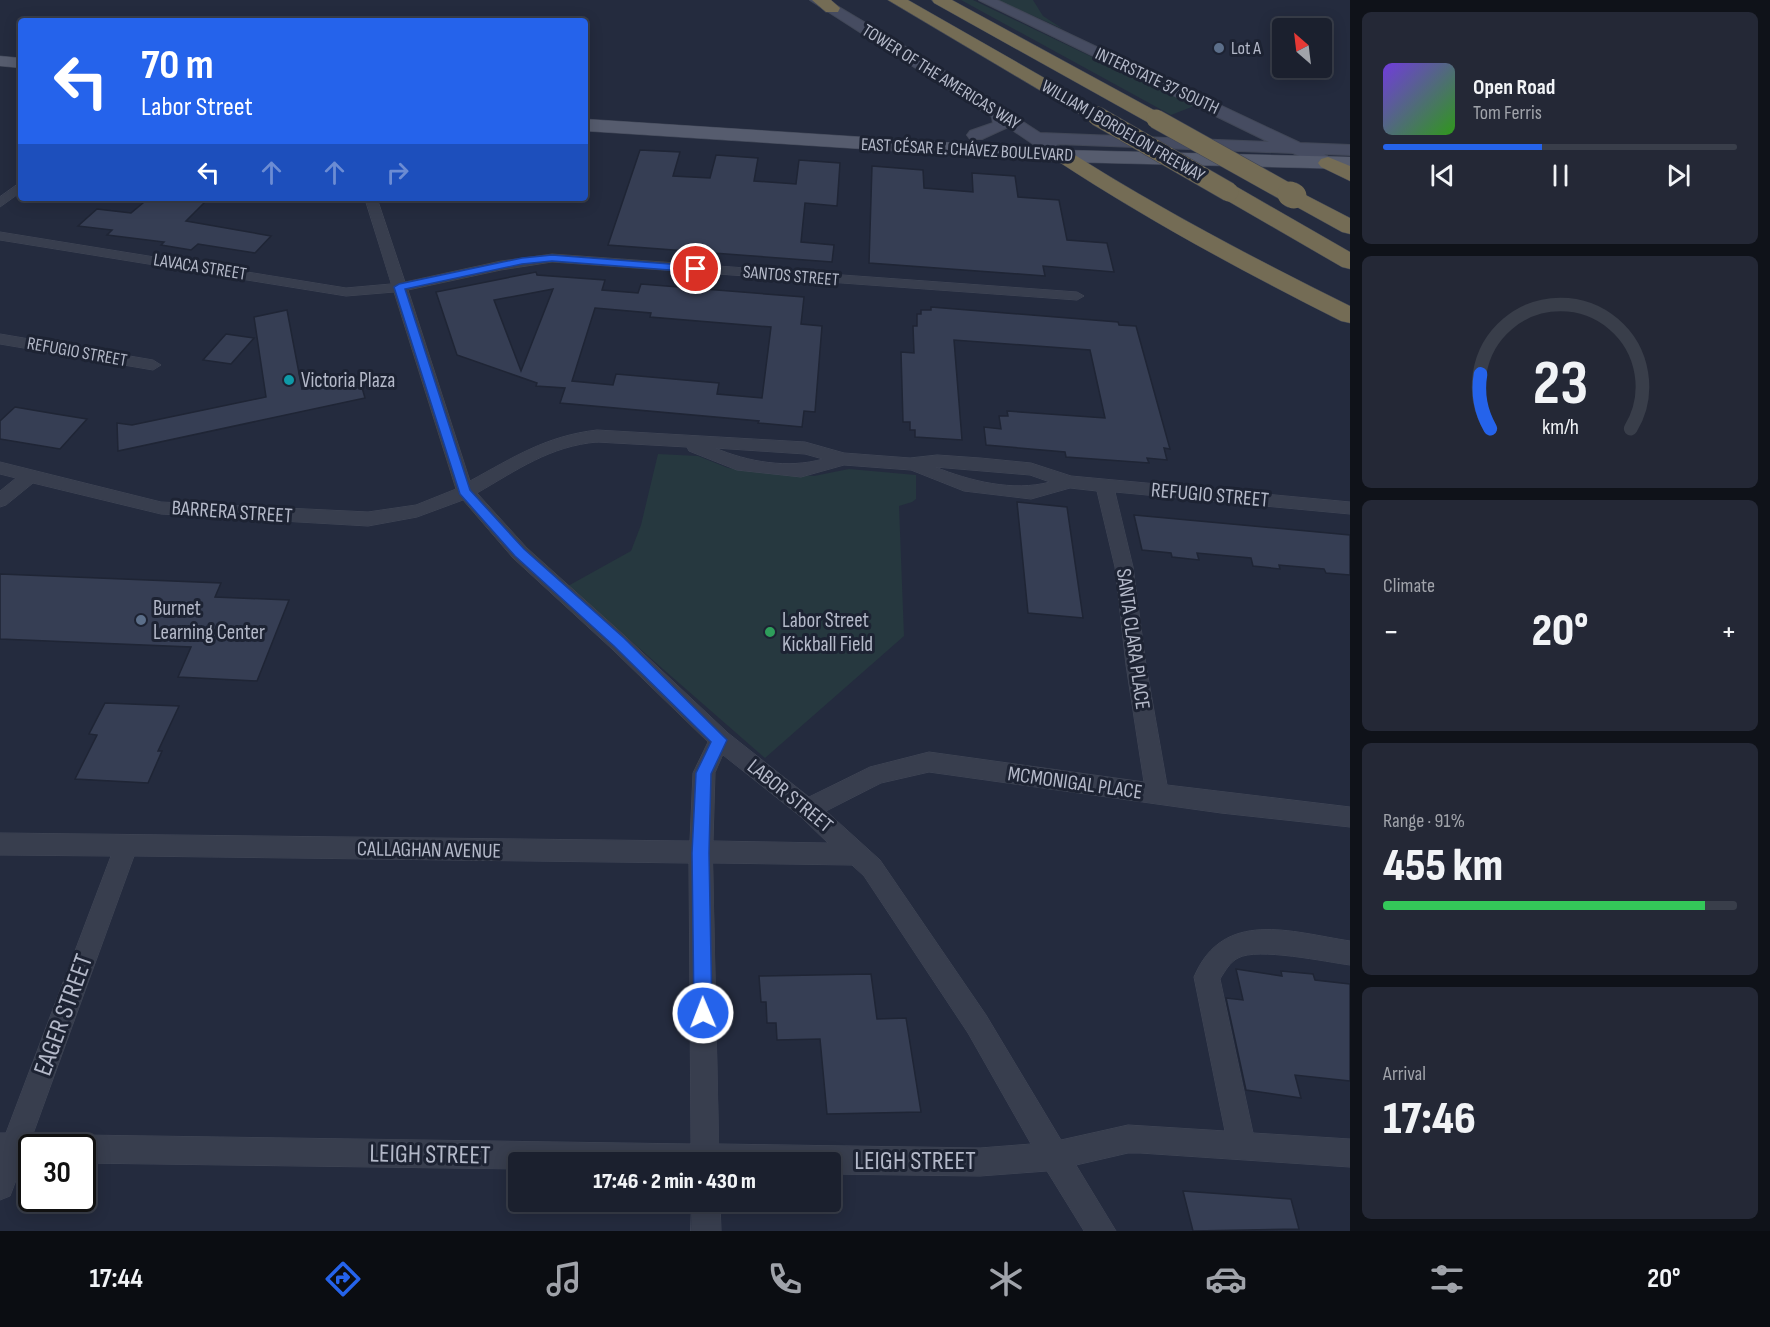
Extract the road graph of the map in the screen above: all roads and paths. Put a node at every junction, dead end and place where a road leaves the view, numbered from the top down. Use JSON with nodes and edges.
{"nodes":[{"id":1,"x":879,"y":0,"type":"edge"},
{"id":2,"x":896,"y":0,"type":"edge"},
{"id":3,"x":940,"y":0,"type":"edge"},
{"id":4,"x":986,"y":0,"type":"edge"},
{"id":5,"x":823,"y":3,"type":"edge"},
{"id":6,"x":0,"y":61,"type":"edge"},
{"id":7,"x":18,"y":63,"type":"edge"},
{"id":8,"x":0,"y":72,"type":"edge"},
{"id":9,"x":18,"y":74,"type":"edge"},
{"id":10,"x":1029,"y":76,"type":"junction"},
{"id":11,"x":1198,"y":100,"type":"junction"},
{"id":12,"x":980,"y":101,"type":"junction"},
{"id":13,"x":588,"y":112,"type":"edge"},
{"id":14,"x":1000,"y":114,"type":"junction"},
{"id":15,"x":1061,"y":122,"type":"dead end"},
{"id":16,"x":588,"y":125,"type":"edge"},
{"id":17,"x":1038,"y":129,"type":"junction"},
{"id":18,"x":976,"y":135,"type":"junction"},
{"id":19,"x":922,"y":139,"type":"junction"},
{"id":20,"x":1301,"y":148,"type":"junction"},
{"id":21,"x":1350,"y":150,"type":"edge"},
{"id":22,"x":1063,"y":156,"type":"junction"},
{"id":23,"x":1328,"y":163,"type":"junction"},
{"id":24,"x":1350,"y":163,"type":"edge"},
{"id":25,"x":1350,"y":175,"type":"edge"},
{"id":26,"x":18,"y":188,"type":"edge"},
{"id":27,"x":372,"y":201,"type":"edge"},
{"id":28,"x":0,"y":202,"type":"edge"},
{"id":29,"x":1350,"y":227,"type":"edge"},
{"id":30,"x":0,"y":236,"type":"edge"},
{"id":31,"x":1350,"y":261,"type":"edge"},
{"id":32,"x":399,"y":287,"type":"junction"},
{"id":33,"x":1077,"y":296,"type":"dead end"},
{"id":34,"x":1350,"y":316,"type":"edge"},
{"id":35,"x":0,"y":339,"type":"edge"},
{"id":36,"x":153,"y":365,"type":"dead end"},
{"id":37,"x":0,"y":468,"type":"edge"},
{"id":38,"x":30,"y":476,"type":"junction"},
{"id":39,"x":1104,"y":485,"type":"junction"},
{"id":40,"x":465,"y":491,"type":"junction"},
{"id":41,"x":0,"y":501,"type":"edge"},
{"id":42,"x":1350,"y":508,"type":"edge"},
{"id":43,"x":720,"y":740,"type":"junction"},
{"id":44,"x":1156,"y":794,"type":"junction"},
{"id":45,"x":809,"y":810,"type":"junction"},
{"id":46,"x":1350,"y":817,"type":"edge"},
{"id":47,"x":0,"y":844,"type":"edge"},
{"id":48,"x":127,"y":845,"type":"junction"},
{"id":49,"x":700,"y":853,"type":"junction"},
{"id":50,"x":857,"y":854,"type":"junction"},
{"id":51,"x":1350,"y":953,"type":"edge"},
{"id":52,"x":1242,"y":1144,"type":"junction"},
{"id":53,"x":15,"y":1148,"type":"edge"},
{"id":54,"x":96,"y":1149,"type":"edge"},
{"id":55,"x":705,"y":1152,"type":"edge"},
{"id":56,"x":1350,"y":1152,"type":"edge"},
{"id":57,"x":1054,"y":1156,"type":"junction"},
{"id":58,"x":508,"y":1157,"type":"edge"},
{"id":59,"x":841,"y":1161,"type":"edge"},
{"id":60,"x":0,"y":1186,"type":"edge"},
{"id":61,"x":706,"y":1212,"type":"edge"},
{"id":62,"x":706,"y":1231,"type":"edge"},
{"id":63,"x":1101,"y":1231,"type":"edge"}],
"edges":[{"from":1,"to":10,"type":"highway"},
{"from":2,"to":10,"type":"highway","name":"WILLIAM J BORDELON FREEWAY"},
{"from":3,"to":29,"type":"highway","name":"WILLIAM J BORDELON FREEWAY","bridge":true},
{"from":4,"to":11,"type":"main road","name":"INTERSTATE 37 SOUTH"},
{"from":5,"to":12,"type":"main road","name":"TOWER OF THE AMERICAS WAY"},
{"from":6,"to":7,"type":"main road"},
{"from":8,"to":9,"type":"main road"},
{"from":10,"to":31,"type":"highway","name":"WILLIAM J BORDELON FREEWAY","bridge":true},
{"from":11,"to":15,"type":"main road"},
{"from":11,"to":20,"type":"main road","name":"INTERSTATE 37 SOUTH"},
{"from":12,"to":14,"type":"main road","name":"TOWER OF THE AMERICAS WAY"},
{"from":12,"to":17,"type":"main road"},
{"from":13,"to":19,"type":"main road","name":"EAST CÉSAR E. CHÁVEZ BOULEVARD"},
{"from":14,"to":17,"type":"main road","name":"TOWER OF THE AMERICAS WAY"},
{"from":14,"to":18,"type":"main road"},
{"from":16,"to":19,"type":"main road","name":"EAST CÉSAR E. CHÁVEZ BOULEVARD"},
{"from":17,"to":18,"type":"main road","name":"EAST CÉSAR E. CHÁVEZ BOULEVARD"},
{"from":17,"to":20,"type":"main road","name":"EAST CÉSAR E. CHÁVEZ BOULEVARD"},
{"from":17,"to":22,"type":"main road","name":"TOWER OF THE AMERICAS WAY"},
{"from":18,"to":19,"type":"main road","name":"EAST CÉSAR E. CHÁVEZ BOULEVARD"},
{"from":19,"to":22,"type":"main road","name":"EAST CÉSAR E. CHÁVEZ BOULEVARD"},
{"from":20,"to":21,"type":"main road","name":"EAST CÉSAR E. CHÁVEZ BOULEVARD"},
{"from":20,"to":23,"type":"main road","name":"INTERSTATE 37 SOUTH"},
{"from":22,"to":23,"type":"main road","name":"EAST CÉSAR E. CHÁVEZ BOULEVARD"},
{"from":22,"to":34,"type":"highway"},
{"from":23,"to":24,"type":"main road","name":"EAST CÉSAR E. CHÁVEZ BOULEVARD"},
{"from":23,"to":25,"type":"highway"},
{"from":26,"to":28,"type":"street"},
{"from":27,"to":32,"type":"street","name":"LABOR STREET"},
{"from":30,"to":32,"type":"street","name":"LAVACA STREET"},
{"from":32,"to":33,"type":"street","name":"SANTOS STREET"},
{"from":32,"to":40,"type":"street","name":"LABOR STREET"},
{"from":35,"to":36,"type":"street","name":"REFUGIO STREET"},
{"from":37,"to":38,"type":"street","name":"BARRERA STREET"},
{"from":38,"to":40,"type":"street","name":"BARRERA STREET"},
{"from":38,"to":41,"type":"street"},
{"from":39,"to":40,"type":"street","name":"REFUGIO STREET"},
{"from":39,"to":42,"type":"street","name":"REFUGIO STREET"},
{"from":39,"to":44,"type":"street","name":"SANTA CLARA PLACE"},
{"from":40,"to":43,"type":"street","name":"LABOR STREET"},
{"from":43,"to":45,"type":"street","name":"LABOR STREET"},
{"from":43,"to":49,"type":"street"},
{"from":44,"to":45,"type":"street","name":"MCMONIGAL PLACE"},
{"from":44,"to":46,"type":"street","name":"MCMONIGAL PLACE"},
{"from":45,"to":50,"type":"street","name":"LABOR STREET"},
{"from":47,"to":48,"type":"street","name":"CALLAGHAN AVENUE"},
{"from":48,"to":49,"type":"street","name":"CALLAGHAN AVENUE"},
{"from":48,"to":53,"type":"street","name":"EAGER STREET"},
{"from":49,"to":50,"type":"street","name":"CALLAGHAN AVENUE"},
{"from":49,"to":55,"type":"street"},
{"from":50,"to":57,"type":"street","name":"LABOR STREET"},
{"from":51,"to":52,"type":"street"},
{"from":52,"to":56,"type":"street","name":"LEIGH STREET"},
{"from":52,"to":57,"type":"street","name":"LEIGH STREET"},
{"from":53,"to":60,"type":"street","name":"EAGER STREET"},
{"from":54,"to":58,"type":"street","name":"LEIGH STREET"},
{"from":57,"to":59,"type":"street","name":"LEIGH STREET"},
{"from":57,"to":63,"type":"street","name":"LABOR STREET"},
{"from":61,"to":62,"type":"street"}]}
